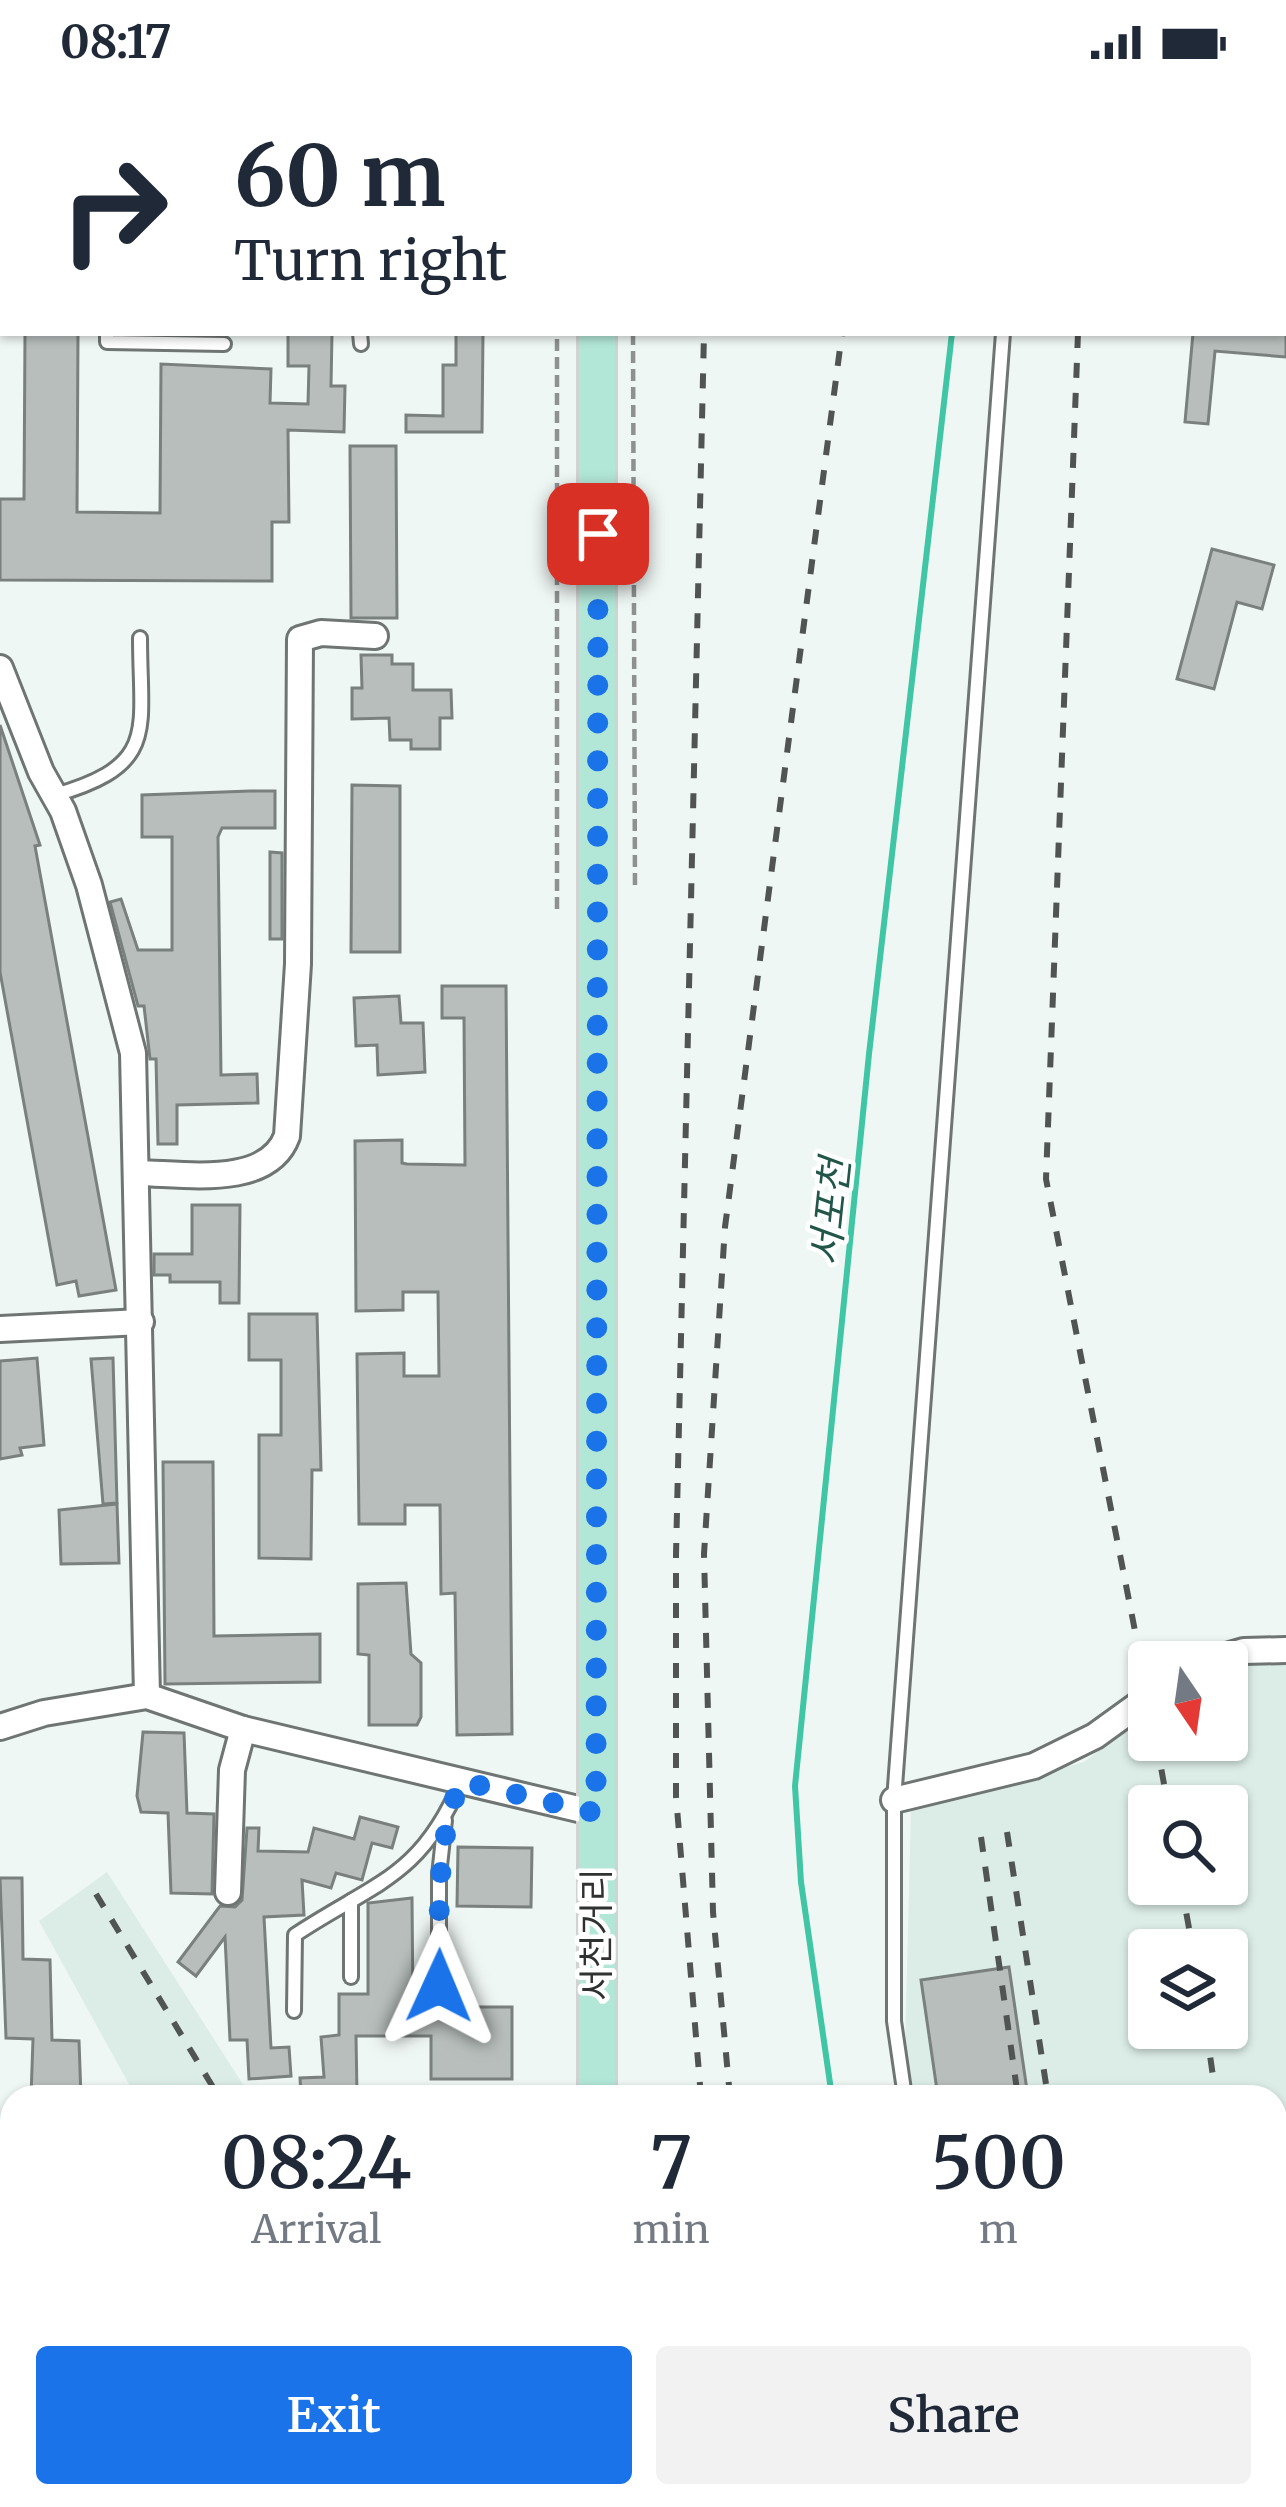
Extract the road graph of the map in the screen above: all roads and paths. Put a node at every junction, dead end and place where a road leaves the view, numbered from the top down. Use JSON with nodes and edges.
{"nodes":[{"id":1,"x":107,"y":336,"type":"edge"},
{"id":2,"x":557,"y":336,"type":"edge"},
{"id":3,"x":597,"y":336,"type":"edge"},
{"id":4,"x":633,"y":336,"type":"edge"},
{"id":5,"x":1003,"y":336,"type":"edge"},
{"id":6,"x":224,"y":344,"type":"dead end"},
{"id":7,"x":375,"y":637,"type":"dead end"},
{"id":8,"x":140,"y":638,"type":"dead end"},
{"id":9,"x":0,"y":668,"type":"edge"},
{"id":10,"x":54,"y":795,"type":"junction"},
{"id":11,"x":635,"y":891,"type":"dead end"},
{"id":12,"x":557,"y":908,"type":"dead end"},
{"id":13,"x":139,"y":1173,"type":"junction"},
{"id":14,"x":141,"y":1322,"type":"junction"},
{"id":15,"x":0,"y":1330,"type":"edge"},
{"id":16,"x":1286,"y":1650,"type":"edge"},
{"id":17,"x":1248,"y":1652,"type":"edge"},
{"id":18,"x":147,"y":1696,"type":"junction"},
{"id":19,"x":1128,"y":1712,"type":"edge"},
{"id":20,"x":0,"y":1727,"type":"edge"},
{"id":21,"x":243,"y":1730,"type":"junction"},
{"id":22,"x":461,"y":1781,"type":"junction"},
{"id":23,"x":894,"y":1800,"type":"junction"},
{"id":24,"x":596,"y":1813,"type":"junction"},
{"id":25,"x":445,"y":1819,"type":"junction"},
{"id":26,"x":228,"y":1892,"type":"dead end"},
{"id":27,"x":351,"y":1901,"type":"junction"},
{"id":28,"x":351,"y":1977,"type":"dead end"},
{"id":29,"x":439,"y":1986,"type":"dead end"},
{"id":30,"x":294,"y":2011,"type":"dead end"},
{"id":31,"x":597,"y":2085,"type":"edge"},
{"id":32,"x":902,"y":2085,"type":"edge"}],
"edges":[{"from":1,"to":6,"type":"lane"},
{"from":2,"to":12,"type":"path"},
{"from":3,"to":24,"type":"main road","name":"서천거리"},
{"from":4,"to":11,"type":"path"},
{"from":5,"to":23,"type":"lane"},
{"from":7,"to":13,"type":"street"},
{"from":8,"to":10,"type":"lane"},
{"from":9,"to":10,"type":"street"},
{"from":10,"to":13,"type":"street"},
{"from":13,"to":14,"type":"street"},
{"from":14,"to":15,"type":"street"},
{"from":14,"to":18,"type":"street"},
{"from":16,"to":17,"type":"street"},
{"from":18,"to":20,"type":"street"},
{"from":18,"to":21,"type":"street"},
{"from":19,"to":23,"type":"street"},
{"from":21,"to":22,"type":"street"},
{"from":21,"to":26,"type":"street"},
{"from":22,"to":24,"type":"street"},
{"from":22,"to":25,"type":"lane"},
{"from":23,"to":32,"type":"lane"},
{"from":24,"to":31,"type":"main road","name":"서천거리"},
{"from":25,"to":27,"type":"lane"},
{"from":25,"to":29,"type":"lane"},
{"from":27,"to":28,"type":"lane"},
{"from":27,"to":30,"type":"lane"}]}
